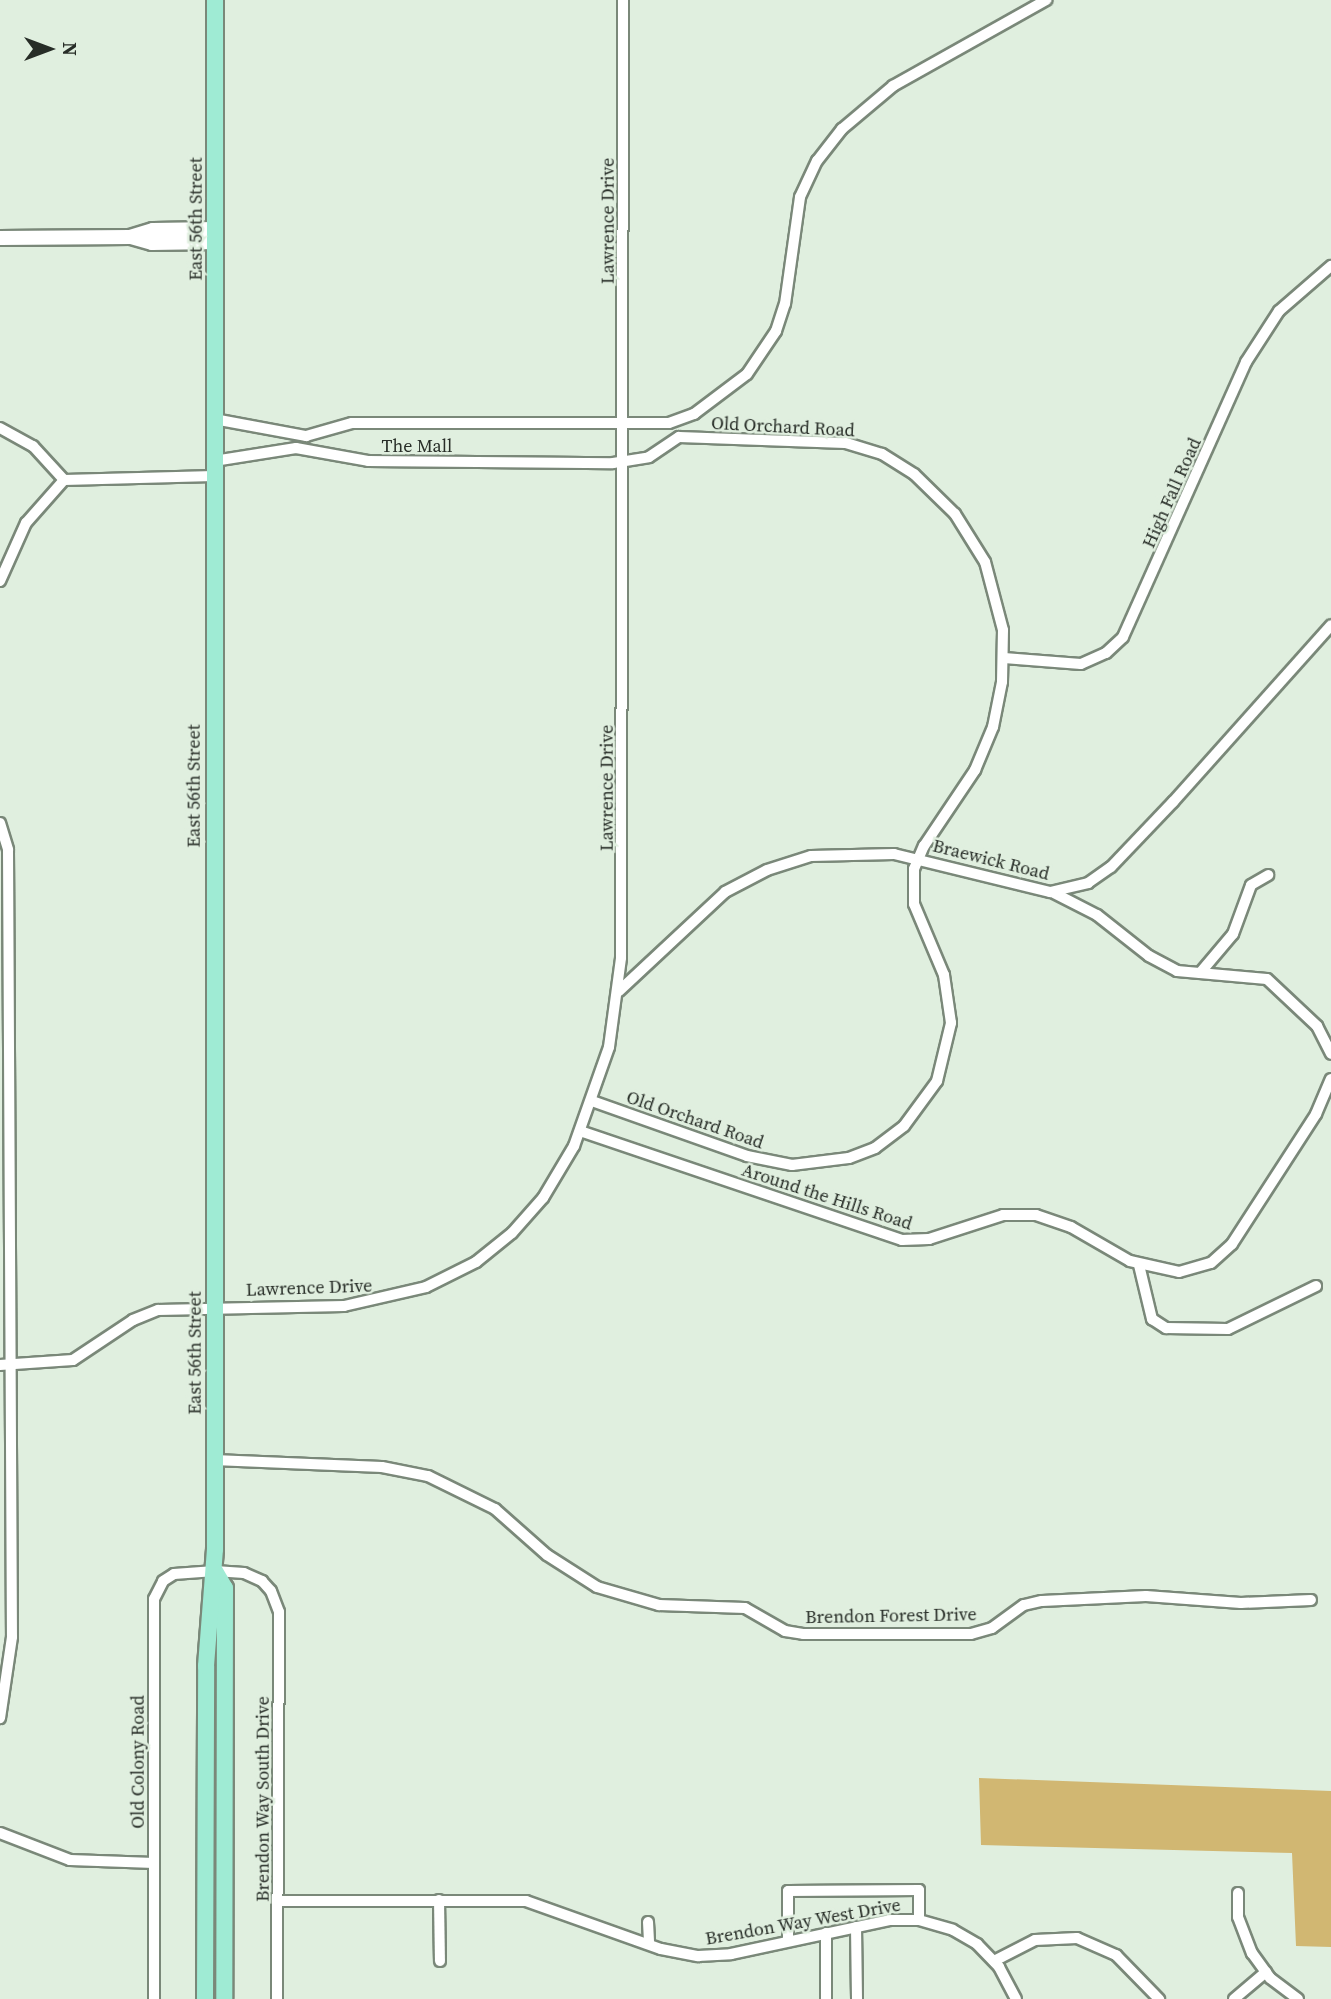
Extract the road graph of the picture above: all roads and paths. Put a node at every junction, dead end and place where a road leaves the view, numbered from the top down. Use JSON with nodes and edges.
{"nodes":[{"id":1,"x":215,"y":0,"type":"edge"},
{"id":2,"x":623,"y":0,"type":"edge"},
{"id":3,"x":1046,"y":0,"type":"edge"},
{"id":4,"x":215,"y":236,"type":"junction"},
{"id":5,"x":0,"y":238,"type":"edge"},
{"id":6,"x":1331,"y":266,"type":"edge"},
{"id":7,"x":215,"y":419,"type":"junction"},
{"id":8,"x":622,"y":423,"type":"junction"},
{"id":9,"x":676,"y":423,"type":"junction"},
{"id":10,"x":0,"y":428,"type":"edge"},
{"id":11,"x":274,"y":433,"type":"junction"},
{"id":12,"x":301,"y":436,"type":"junction"},
{"id":13,"x":678,"y":437,"type":"junction"},
{"id":14,"x":301,"y":448,"type":"junction"},
{"id":15,"x":273,"y":451,"type":"junction"},
{"id":16,"x":623,"y":462,"type":"junction"},
{"id":17,"x":214,"y":468,"type":"junction"},
{"id":18,"x":64,"y":480,"type":"junction"},
{"id":19,"x":0,"y":581,"type":"edge"},
{"id":20,"x":1331,"y":625,"type":"edge"},
{"id":21,"x":1004,"y":658,"type":"junction"},
{"id":22,"x":0,"y":823,"type":"edge"},
{"id":23,"x":918,"y":858,"type":"junction"},
{"id":24,"x":1268,"y":875,"type":"dead end"},
{"id":25,"x":1050,"y":892,"type":"junction"},
{"id":26,"x":1200,"y":973,"type":"junction"},
{"id":27,"x":4,"y":984,"type":"edge"},
{"id":28,"x":619,"y":991,"type":"junction"},
{"id":29,"x":1331,"y":1054,"type":"edge"},
{"id":30,"x":1331,"y":1079,"type":"edge"},
{"id":31,"x":592,"y":1101,"type":"junction"},
{"id":32,"x":580,"y":1131,"type":"junction"},
{"id":33,"x":4,"y":1174,"type":"edge"},
{"id":34,"x":1139,"y":1265,"type":"junction"},
{"id":35,"x":1316,"y":1286,"type":"dead end"},
{"id":36,"x":215,"y":1306,"type":"junction"},
{"id":37,"x":4,"y":1365,"type":"edge"},
{"id":38,"x":214,"y":1460,"type":"junction"},
{"id":39,"x":215,"y":1571,"type":"junction"},
{"id":40,"x":276,"y":1600,"type":"joint"},
{"id":41,"x":1311,"y":1600,"type":"dead end"},
{"id":42,"x":0,"y":1718,"type":"edge"},
{"id":43,"x":0,"y":1833,"type":"edge"},
{"id":44,"x":154,"y":1863,"type":"junction"},
{"id":45,"x":1238,"y":1893,"type":"dead end"},
{"id":46,"x":439,"y":1900,"type":"junction"},
{"id":47,"x":278,"y":1901,"type":"junction"},
{"id":48,"x":919,"y":1920,"type":"junction"},
{"id":49,"x":648,"y":1922,"type":"dead end"},
{"id":50,"x":856,"y":1927,"type":"junction"},
{"id":51,"x":826,"y":1933,"type":"junction"},
{"id":52,"x":788,"y":1941,"type":"junction"},
{"id":53,"x":649,"y":1944,"type":"junction"},
{"id":54,"x":440,"y":1961,"type":"dead end"},
{"id":55,"x":994,"y":1961,"type":"junction"},
{"id":56,"x":1266,"y":1972,"type":"junction"},
{"id":57,"x":154,"y":1999,"type":"edge"},
{"id":58,"x":205,"y":1999,"type":"edge"},
{"id":59,"x":224,"y":1999,"type":"edge"},
{"id":60,"x":277,"y":1999,"type":"edge"},
{"id":61,"x":826,"y":1999,"type":"edge"},
{"id":62,"x":856,"y":1999,"type":"edge"},
{"id":63,"x":1016,"y":1999,"type":"edge"},
{"id":64,"x":1159,"y":1999,"type":"edge"},
{"id":65,"x":1234,"y":1999,"type":"edge"},
{"id":66,"x":1298,"y":1999,"type":"edge"}],
"edges":[{"from":1,"to":4,"type":"main road","name":"East 56th Street"},
{"from":2,"to":8,"type":"street","name":"Lawrence Drive"},
{"from":3,"to":9,"type":"street"},
{"from":4,"to":5,"type":"main road"},
{"from":4,"to":7,"type":"main road","name":"East 56th Street"},
{"from":6,"to":21,"type":"street","name":"High Fall Road"},
{"from":7,"to":11,"type":"street","name":"The Mall"},
{"from":7,"to":17,"type":"main road","name":"East 56th Street"},
{"from":8,"to":9,"type":"street","name":"The Mall"},
{"from":8,"to":12,"type":"street","name":"The Mall"},
{"from":8,"to":16,"type":"street","name":"Lawrence Drive"},
{"from":9,"to":13,"type":"street"},
{"from":10,"to":18,"type":"street"},
{"from":11,"to":12,"type":"street","name":"The Mall"},
{"from":11,"to":15,"type":"street"},
{"from":12,"to":14,"type":"street"},
{"from":13,"to":16,"type":"street"},
{"from":13,"to":21,"type":"street","name":"Old Orchard Road"},
{"from":14,"to":15,"type":"street","name":"The Mall"},
{"from":14,"to":16,"type":"street","name":"The Mall"},
{"from":15,"to":17,"type":"street","name":"The Mall"},
{"from":16,"to":28,"type":"street","name":"Lawrence Drive"},
{"from":17,"to":18,"type":"street","name":"The Mall"},
{"from":17,"to":36,"type":"main road","name":"East 56th Street"},
{"from":18,"to":19,"type":"street"},
{"from":20,"to":25,"type":"street","name":"Braewick Road"},
{"from":21,"to":23,"type":"street","name":"Old Orchard Road"},
{"from":22,"to":27,"type":"street"},
{"from":23,"to":25,"type":"street","name":"Braewick Road"},
{"from":23,"to":28,"type":"street","name":"Braewick Road"},
{"from":23,"to":31,"type":"street","name":"Old Orchard Road"},
{"from":24,"to":26,"type":"street"},
{"from":25,"to":26,"type":"street"},
{"from":26,"to":29,"type":"street"},
{"from":27,"to":33,"type":"street"},
{"from":28,"to":31,"type":"street","name":"Lawrence Drive"},
{"from":30,"to":34,"type":"street","name":"Around the Hills Road"},
{"from":31,"to":32,"type":"street","name":"Lawrence Drive"},
{"from":32,"to":34,"type":"street","name":"Around the Hills Road"},
{"from":32,"to":36,"type":"street","name":"Lawrence Drive"},
{"from":33,"to":37,"type":"street"},
{"from":34,"to":35,"type":"street"},
{"from":36,"to":37,"type":"street","name":"Lawrence Drive"},
{"from":36,"to":38,"type":"main road","name":"East 56th Street"},
{"from":37,"to":42,"type":"street"},
{"from":38,"to":39,"type":"main road","name":"East 56th Street"},
{"from":38,"to":41,"type":"street","name":"Brendon Forest Drive"},
{"from":39,"to":40,"type":"street","name":"Old Colony Road"},
{"from":39,"to":44,"type":"street","name":"Old Colony Road"},
{"from":39,"to":58,"type":"main road","name":"East 56th Street"},
{"from":39,"to":59,"type":"main road","name":"East 56th Street"},
{"from":40,"to":47,"type":"street","name":"Brendon Way South Drive"},
{"from":43,"to":44,"type":"street"},
{"from":44,"to":57,"type":"street","name":"Old Colony Road"},
{"from":45,"to":56,"type":"street"},
{"from":46,"to":47,"type":"street","name":"Brendon Way West Drive"},
{"from":46,"to":53,"type":"street","name":"Brendon Way West Drive"},
{"from":46,"to":54,"type":"street"},
{"from":47,"to":60,"type":"street","name":"Brendon Way South Drive"},
{"from":48,"to":50,"type":"street","name":"Brendon Way West Drive"},
{"from":48,"to":52,"type":"street"},
{"from":48,"to":55,"type":"street","name":"Brendon Way West Drive"},
{"from":49,"to":53,"type":"street"},
{"from":50,"to":51,"type":"street","name":"Brendon Way West Drive"},
{"from":50,"to":62,"type":"street"},
{"from":51,"to":52,"type":"street","name":"Brendon Way West Drive"},
{"from":51,"to":61,"type":"street"},
{"from":52,"to":53,"type":"street","name":"Brendon Way West Drive"},
{"from":55,"to":63,"type":"street"},
{"from":55,"to":64,"type":"street"},
{"from":56,"to":65,"type":"street"},
{"from":56,"to":66,"type":"street"}]}
